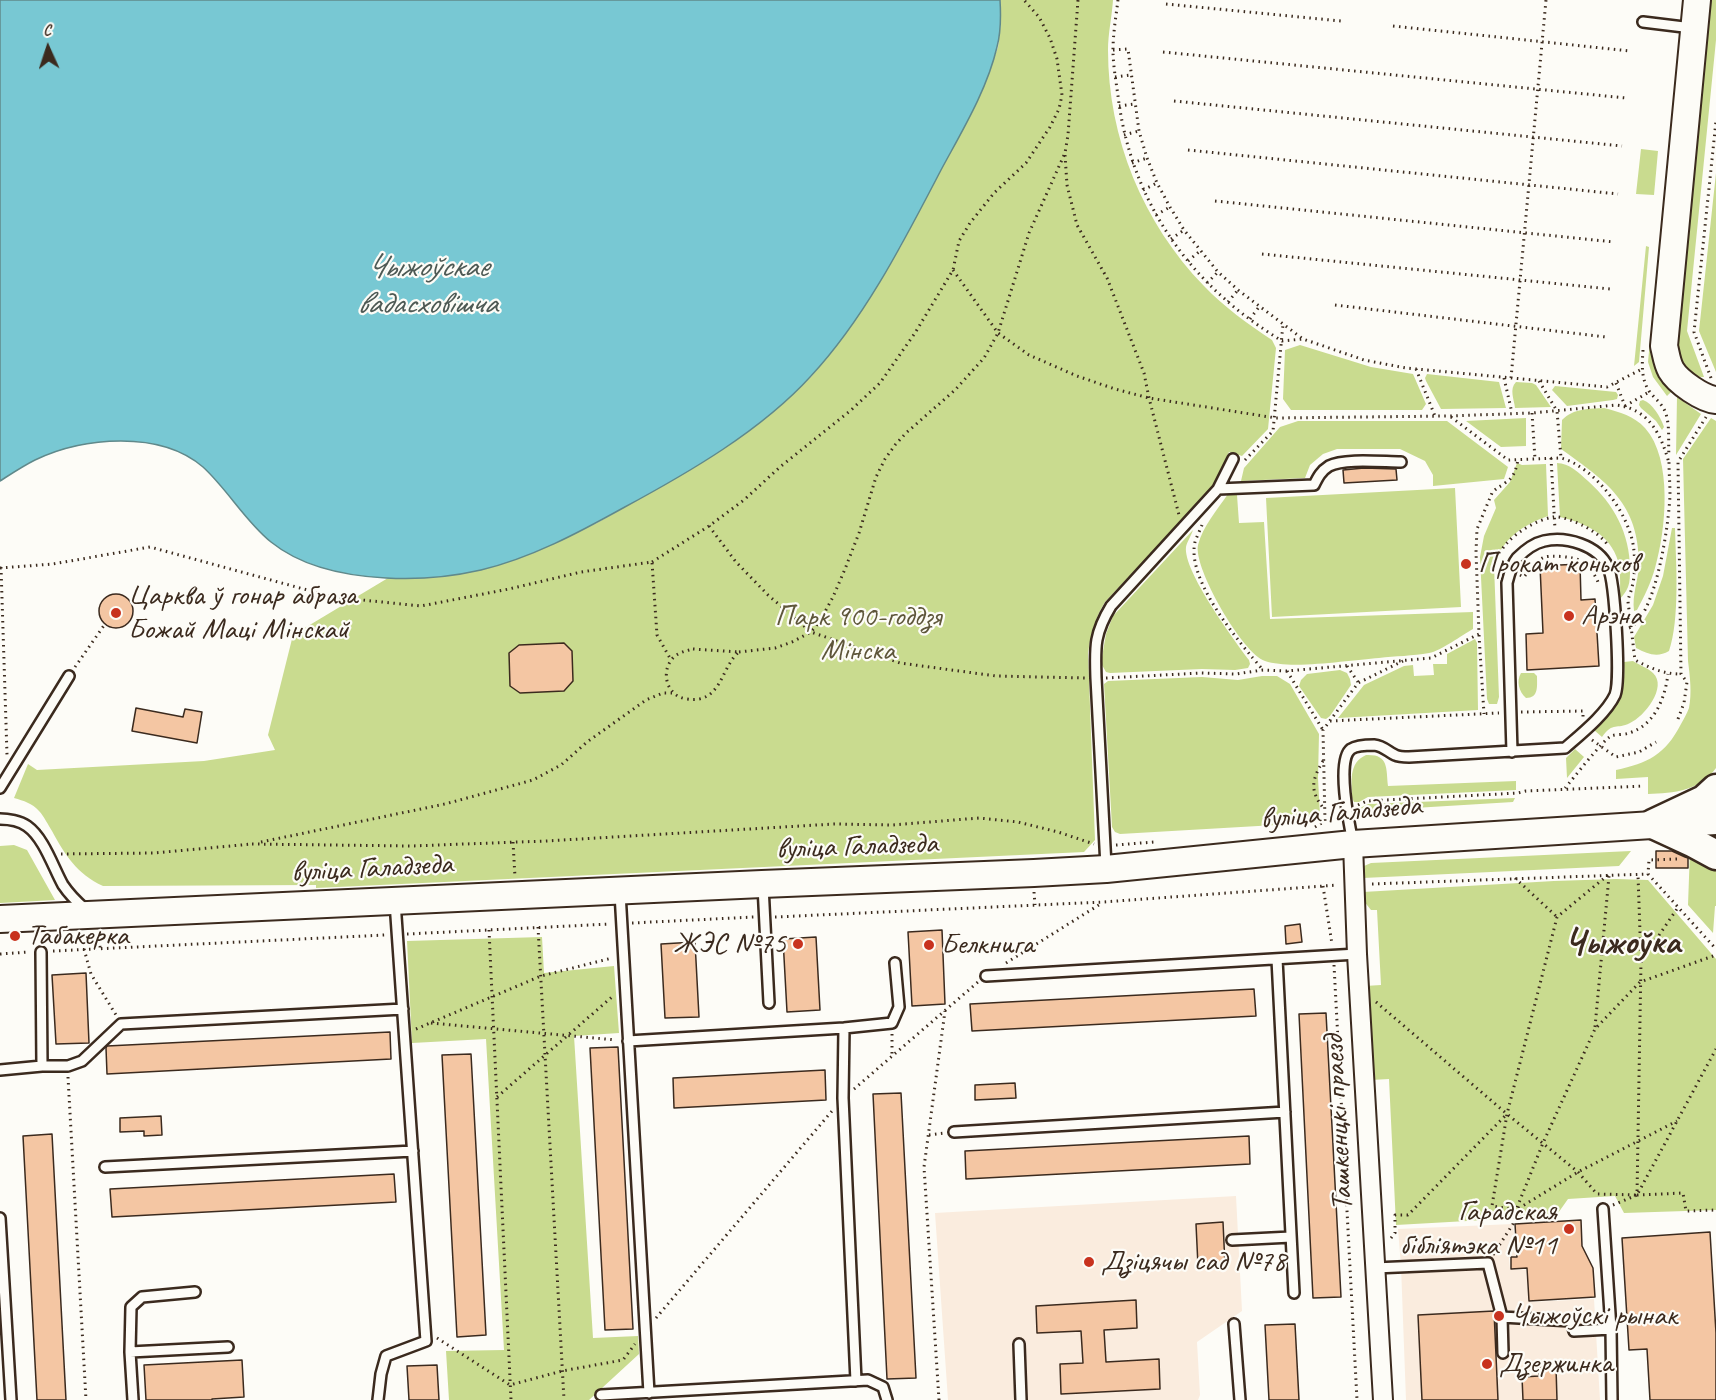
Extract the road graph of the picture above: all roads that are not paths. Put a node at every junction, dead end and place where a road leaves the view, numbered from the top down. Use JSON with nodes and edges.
{"nodes":[{"id":1,"x":1697,"y":0,"type":"edge"},
{"id":2,"x":1643,"y":22,"type":"dead end"},
{"id":3,"x":1694,"y":28,"type":"junction"},
{"id":4,"x":1711,"y":397,"type":"edge"},
{"id":5,"x":1233,"y":459,"type":"dead end"},
{"id":6,"x":1401,"y":462,"type":"dead end"},
{"id":7,"x":1222,"y":489,"type":"junction"},
{"id":8,"x":69,"y":676,"type":"road end"},
{"id":9,"x":1512,"y":752,"type":"junction"},
{"id":10,"x":0,"y":788,"type":"edge"},
{"id":11,"x":1716,"y":789,"type":"edge"},
{"id":12,"x":0,"y":819,"type":"edge"},
{"id":13,"x":1716,"y":821,"type":"edge"},
{"id":14,"x":1653,"y":824,"type":"junction"},
{"id":15,"x":1353,"y":844,"type":"junction"},
{"id":16,"x":1716,"y":855,"type":"edge"},
{"id":17,"x":1105,"y":857,"type":"junction"},
{"id":18,"x":762,"y":884,"type":"junction"},
{"id":19,"x":620,"y":891,"type":"junction"},
{"id":20,"x":395,"y":901,"type":"junction"},
{"id":21,"x":0,"y":919,"type":"edge"},
{"id":22,"x":95,"y":924,"type":"junction"},
{"id":23,"x":41,"y":951,"type":"road end"},
{"id":24,"x":1357,"y":954,"type":"junction"},
{"id":25,"x":1276,"y":959,"type":"junction"},
{"id":26,"x":895,"y":963,"type":"dead end"},
{"id":27,"x":986,"y":976,"type":"road end"},
{"id":28,"x":769,"y":1003,"type":"dead end"},
{"id":29,"x":403,"y":1009,"type":"junction"},
{"id":30,"x":844,"y":1028,"type":"junction"},
{"id":31,"x":628,"y":1041,"type":"junction"},
{"id":32,"x":42,"y":1066,"type":"junction"},
{"id":33,"x":0,"y":1070,"type":"edge"},
{"id":34,"x":1284,"y":1112,"type":"junction"},
{"id":35,"x":954,"y":1132,"type":"dead end"},
{"id":36,"x":413,"y":1151,"type":"junction"},
{"id":37,"x":105,"y":1167,"type":"dead end"},
{"id":38,"x":1603,"y":1209,"type":"road end"},
{"id":39,"x":0,"y":1218,"type":"edge"},
{"id":40,"x":1291,"y":1237,"type":"junction"},
{"id":41,"x":1232,"y":1240,"type":"dead end"},
{"id":42,"x":1382,"y":1267,"type":"junction"},
{"id":43,"x":195,"y":1292,"type":"dead end"},
{"id":44,"x":1294,"y":1293,"type":"dead end"},
{"id":45,"x":1502,"y":1317,"type":"junction"},
{"id":46,"x":1234,"y":1324,"type":"dead end"},
{"id":47,"x":1611,"y":1329,"type":"junction"},
{"id":48,"x":1019,"y":1344,"type":"dead end"},
{"id":49,"x":228,"y":1347,"type":"dead end"},
{"id":50,"x":130,"y":1352,"type":"junction"},
{"id":51,"x":1503,"y":1353,"type":"dead end"},
{"id":52,"x":856,"y":1381,"type":"junction"},
{"id":53,"x":649,"y":1394,"type":"junction"},
{"id":54,"x":601,"y":1395,"type":"dead end"},
{"id":55,"x":11,"y":1400,"type":"edge"},
{"id":56,"x":133,"y":1400,"type":"edge"},
{"id":57,"x":378,"y":1400,"type":"edge"},
{"id":58,"x":887,"y":1400,"type":"edge"},
{"id":59,"x":1021,"y":1400,"type":"edge"},
{"id":60,"x":1240,"y":1400,"type":"edge"},
{"id":61,"x":1383,"y":1400,"type":"edge"},
{"id":62,"x":1612,"y":1400,"type":"edge"}],
"edges":[{"from":1,"to":3,"type":"street"},
{"from":2,"to":3,"type":"lane"},
{"from":3,"to":4,"type":"street"},
{"from":5,"to":7,"type":"lane"},
{"from":6,"to":7,"type":"lane"},
{"from":7,"to":17,"type":"lane"},
{"from":8,"to":10,"type":"lane"},
{"from":9,"to":9,"type":"lane"},
{"from":9,"to":15,"type":"lane"},
{"from":11,"to":14,"type":"main road"},
{"from":12,"to":22,"type":"lane"},
{"from":13,"to":14,"type":"street","name":"вуліца Галадзеда"},
{"from":14,"to":15,"type":"street","name":"вуліца Галадзеда"},
{"from":14,"to":16,"type":"main road"},
{"from":15,"to":17,"type":"street","name":"вуліца Галадзеда"},
{"from":15,"to":24,"type":"street","name":"Ташкенцкі праезд"},
{"from":17,"to":18,"type":"street","name":"вуліца Галадзеда"},
{"from":18,"to":19,"type":"street","name":"вуліца Галадзеда"},
{"from":18,"to":28,"type":"lane"},
{"from":19,"to":20,"type":"street","name":"вуліца Галадзеда"},
{"from":19,"to":31,"type":"lane"},
{"from":20,"to":22,"type":"street","name":"вуліца Галадзеда"},
{"from":20,"to":29,"type":"lane"},
{"from":21,"to":22,"type":"street","name":"вуліца Галадзеда"},
{"from":23,"to":32,"type":"lane"},
{"from":24,"to":25,"type":"lane"},
{"from":24,"to":42,"type":"street","name":"Ташкенцкі праезд"},
{"from":25,"to":27,"type":"lane"},
{"from":25,"to":34,"type":"lane"},
{"from":26,"to":30,"type":"lane"},
{"from":29,"to":32,"type":"lane"},
{"from":29,"to":36,"type":"lane"},
{"from":30,"to":31,"type":"lane"},
{"from":30,"to":52,"type":"lane"},
{"from":31,"to":53,"type":"lane"},
{"from":32,"to":33,"type":"lane"},
{"from":34,"to":35,"type":"lane"},
{"from":34,"to":40,"type":"lane"},
{"from":36,"to":37,"type":"lane"},
{"from":36,"to":57,"type":"lane"},
{"from":38,"to":47,"type":"lane"},
{"from":39,"to":55,"type":"lane"},
{"from":40,"to":41,"type":"lane"},
{"from":40,"to":44,"type":"lane"},
{"from":42,"to":45,"type":"lane"},
{"from":42,"to":61,"type":"street","name":"Ташкенцкі праезд"},
{"from":43,"to":50,"type":"lane"},
{"from":45,"to":47,"type":"lane"},
{"from":45,"to":51,"type":"lane"},
{"from":46,"to":60,"type":"lane"},
{"from":47,"to":62,"type":"lane"},
{"from":48,"to":59,"type":"lane"},
{"from":49,"to":50,"type":"lane"},
{"from":50,"to":56,"type":"lane"},
{"from":52,"to":53,"type":"lane"},
{"from":52,"to":58,"type":"lane"},
{"from":53,"to":54,"type":"lane"}]}
